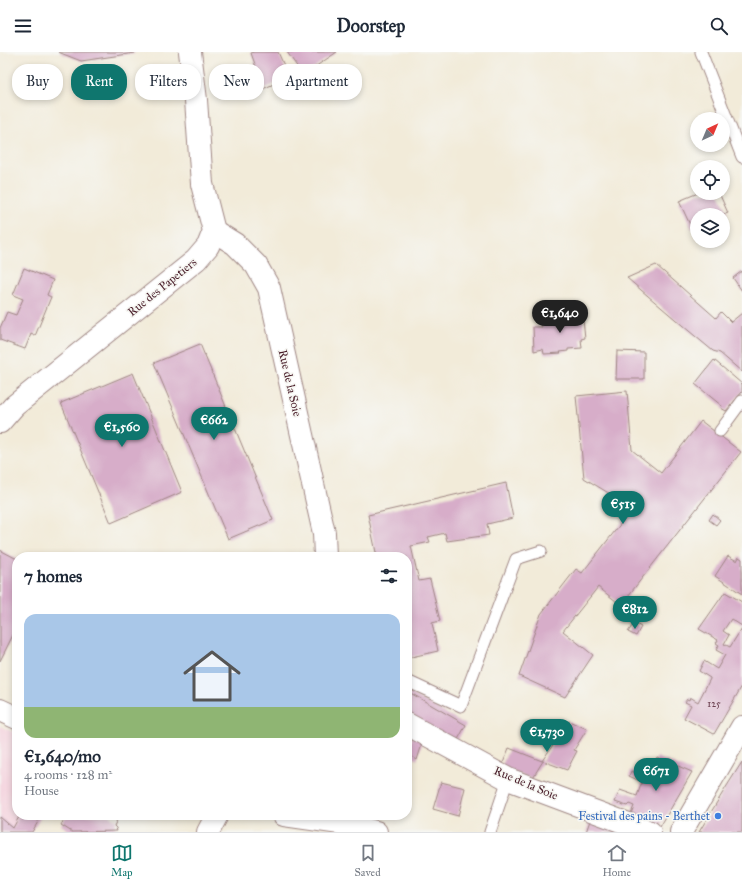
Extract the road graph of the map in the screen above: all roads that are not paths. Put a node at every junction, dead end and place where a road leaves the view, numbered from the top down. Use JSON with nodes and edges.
{"nodes":[{"id":1,"x":190,"y":52,"type":"edge"},
{"id":2,"x":701,"y":52,"type":"edge"},
{"id":3,"x":742,"y":157,"type":"edge"},
{"id":4,"x":214,"y":231,"type":"junction"},
{"id":5,"x":742,"y":401,"type":"edge"},
{"id":6,"x":0,"y":422,"type":"edge"},
{"id":7,"x":720,"y":431,"type":"dead end"},
{"id":8,"x":325,"y":552,"type":"edge"},
{"id":9,"x":541,"y":552,"type":"dead end"},
{"id":10,"x":412,"y":683,"type":"edge"},
{"id":11,"x":0,"y":710,"type":"edge"},
{"id":12,"x":12,"y":716,"type":"edge"},
{"id":13,"x":412,"y":727,"type":"edge"},
{"id":14,"x":742,"y":727,"type":"edge"},
{"id":15,"x":508,"y":778,"type":"junction"},
{"id":16,"x":214,"y":820,"type":"edge"},
{"id":17,"x":302,"y":820,"type":"edge"},
{"id":18,"x":344,"y":820,"type":"edge"},
{"id":19,"x":350,"y":820,"type":"edge"},
{"id":20,"x":208,"y":832,"type":"edge"},
{"id":21,"x":376,"y":832,"type":"edge"},
{"id":22,"x":490,"y":832,"type":"edge"},
{"id":23,"x":650,"y":832,"type":"edge"},
{"id":24,"x":681,"y":832,"type":"edge"}],
"edges":[{"from":1,"to":4,"type":"street"},
{"from":2,"to":3,"type":"lane"},
{"from":4,"to":6,"type":"street","name":"Rue des Papetiers"},
{"from":4,"to":8,"type":"street","name":"Rue de la Soie"},
{"from":5,"to":7,"type":"lane"},
{"from":9,"to":10,"type":"lane"},
{"from":11,"to":12,"type":"street"},
{"from":13,"to":15,"type":"street","name":"Rue de la Soie"},
{"from":14,"to":24,"type":"street"},
{"from":15,"to":22,"type":"lane"},
{"from":15,"to":23,"type":"street","name":"Rue de la Soie"},
{"from":16,"to":20,"type":"street"},
{"from":17,"to":18,"type":"street"},
{"from":19,"to":21,"type":"street"}]}
